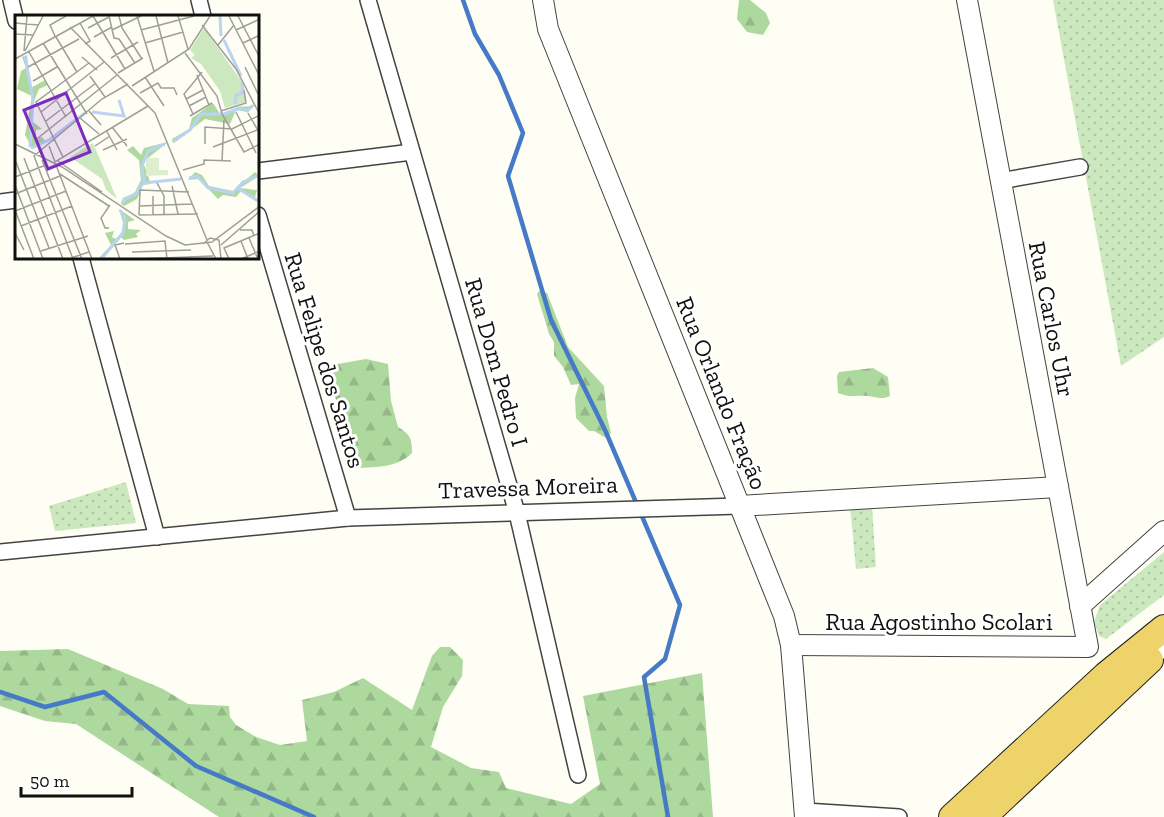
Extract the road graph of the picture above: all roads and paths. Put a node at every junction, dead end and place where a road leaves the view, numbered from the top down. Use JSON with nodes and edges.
{"nodes":[{"id":1,"x":11,"y":0,"type":"edge"},
{"id":2,"x":199,"y":0,"type":"edge"},
{"id":3,"x":368,"y":0,"type":"edge"},
{"id":4,"x":543,"y":0,"type":"edge"},
{"id":5,"x":966,"y":0,"type":"edge"},
{"id":6,"x":203,"y":15,"type":"edge"},
{"id":7,"x":15,"y":17,"type":"edge"},
{"id":8,"x":412,"y":152,"type":"junction"},
{"id":9,"x":1080,"y":167,"type":"dead end"},
{"id":10,"x":260,"y":171,"type":"edge"},
{"id":11,"x":1000,"y":181,"type":"junction"},
{"id":12,"x":15,"y":200,"type":"edge"},
{"id":13,"x":0,"y":202,"type":"edge"},
{"id":14,"x":260,"y":221,"type":"edge"},
{"id":15,"x":82,"y":260,"type":"edge"},
{"id":16,"x":1058,"y":487,"type":"junction"},
{"id":17,"x":739,"y":506,"type":"junction"},
{"id":18,"x":517,"y":513,"type":"junction"},
{"id":19,"x":348,"y":518,"type":"junction"},
{"id":20,"x":1164,"y":531,"type":"edge"},
{"id":21,"x":157,"y":537,"type":"junction"},
{"id":22,"x":0,"y":552,"type":"edge"},
{"id":23,"x":1080,"y":606,"type":"junction"},
{"id":24,"x":1163,"y":644,"type":"edge"},
{"id":25,"x":791,"y":645,"type":"junction"},
{"id":26,"x":1088,"y":647,"type":"joint"},
{"id":27,"x":578,"y":775,"type":"dead end"},
{"id":28,"x":805,"y":814,"type":"edge"},
{"id":29,"x":899,"y":817,"type":"edge"},
{"id":30,"x":952,"y":817,"type":"edge"},
{"id":31,"x":983,"y":817,"type":"edge"}],
"edges":[{"from":1,"to":7,"type":"street"},
{"from":2,"to":6,"type":"street"},
{"from":3,"to":8,"type":"street","name":"Rua Dom Pedro I"},
{"from":4,"to":17,"type":"street","name":"Rua Orlando Fração"},
{"from":5,"to":11,"type":"street","name":"Rua Carlos Uhr"},
{"from":8,"to":10,"type":"street"},
{"from":8,"to":18,"type":"street","name":"Rua Dom Pedro I"},
{"from":9,"to":11,"type":"street"},
{"from":11,"to":16,"type":"street","name":"Rua Carlos Uhr"},
{"from":12,"to":13,"type":"street"},
{"from":14,"to":19,"type":"street","name":"Rua Felipe dos Santos"},
{"from":15,"to":21,"type":"street"},
{"from":16,"to":17,"type":"street","name":"Travessa Moreira"},
{"from":16,"to":23,"type":"street","name":"Rua Carlos Uhr"},
{"from":17,"to":18,"type":"street","name":"Travessa Moreira"},
{"from":17,"to":25,"type":"street","name":"Rua Orlando Fração"},
{"from":18,"to":19,"type":"street","name":"Travessa Moreira"},
{"from":18,"to":27,"type":"street","name":"Rua Dom Pedro I"},
{"from":19,"to":21,"type":"street","name":"Travessa Moreira"},
{"from":20,"to":23,"type":"street"},
{"from":21,"to":22,"type":"street","name":"Travessa Moreira"},
{"from":23,"to":26,"type":"street","name":"Rua Carlos Uhr"},
{"from":24,"to":30,"type":"highway"},
{"from":24,"to":31,"type":"highway"},
{"from":25,"to":26,"type":"street","name":"Rua Agostinho Scolari"},
{"from":25,"to":28,"type":"street","name":"Rua Orlando Fração"},
{"from":28,"to":29,"type":"street"}]}
